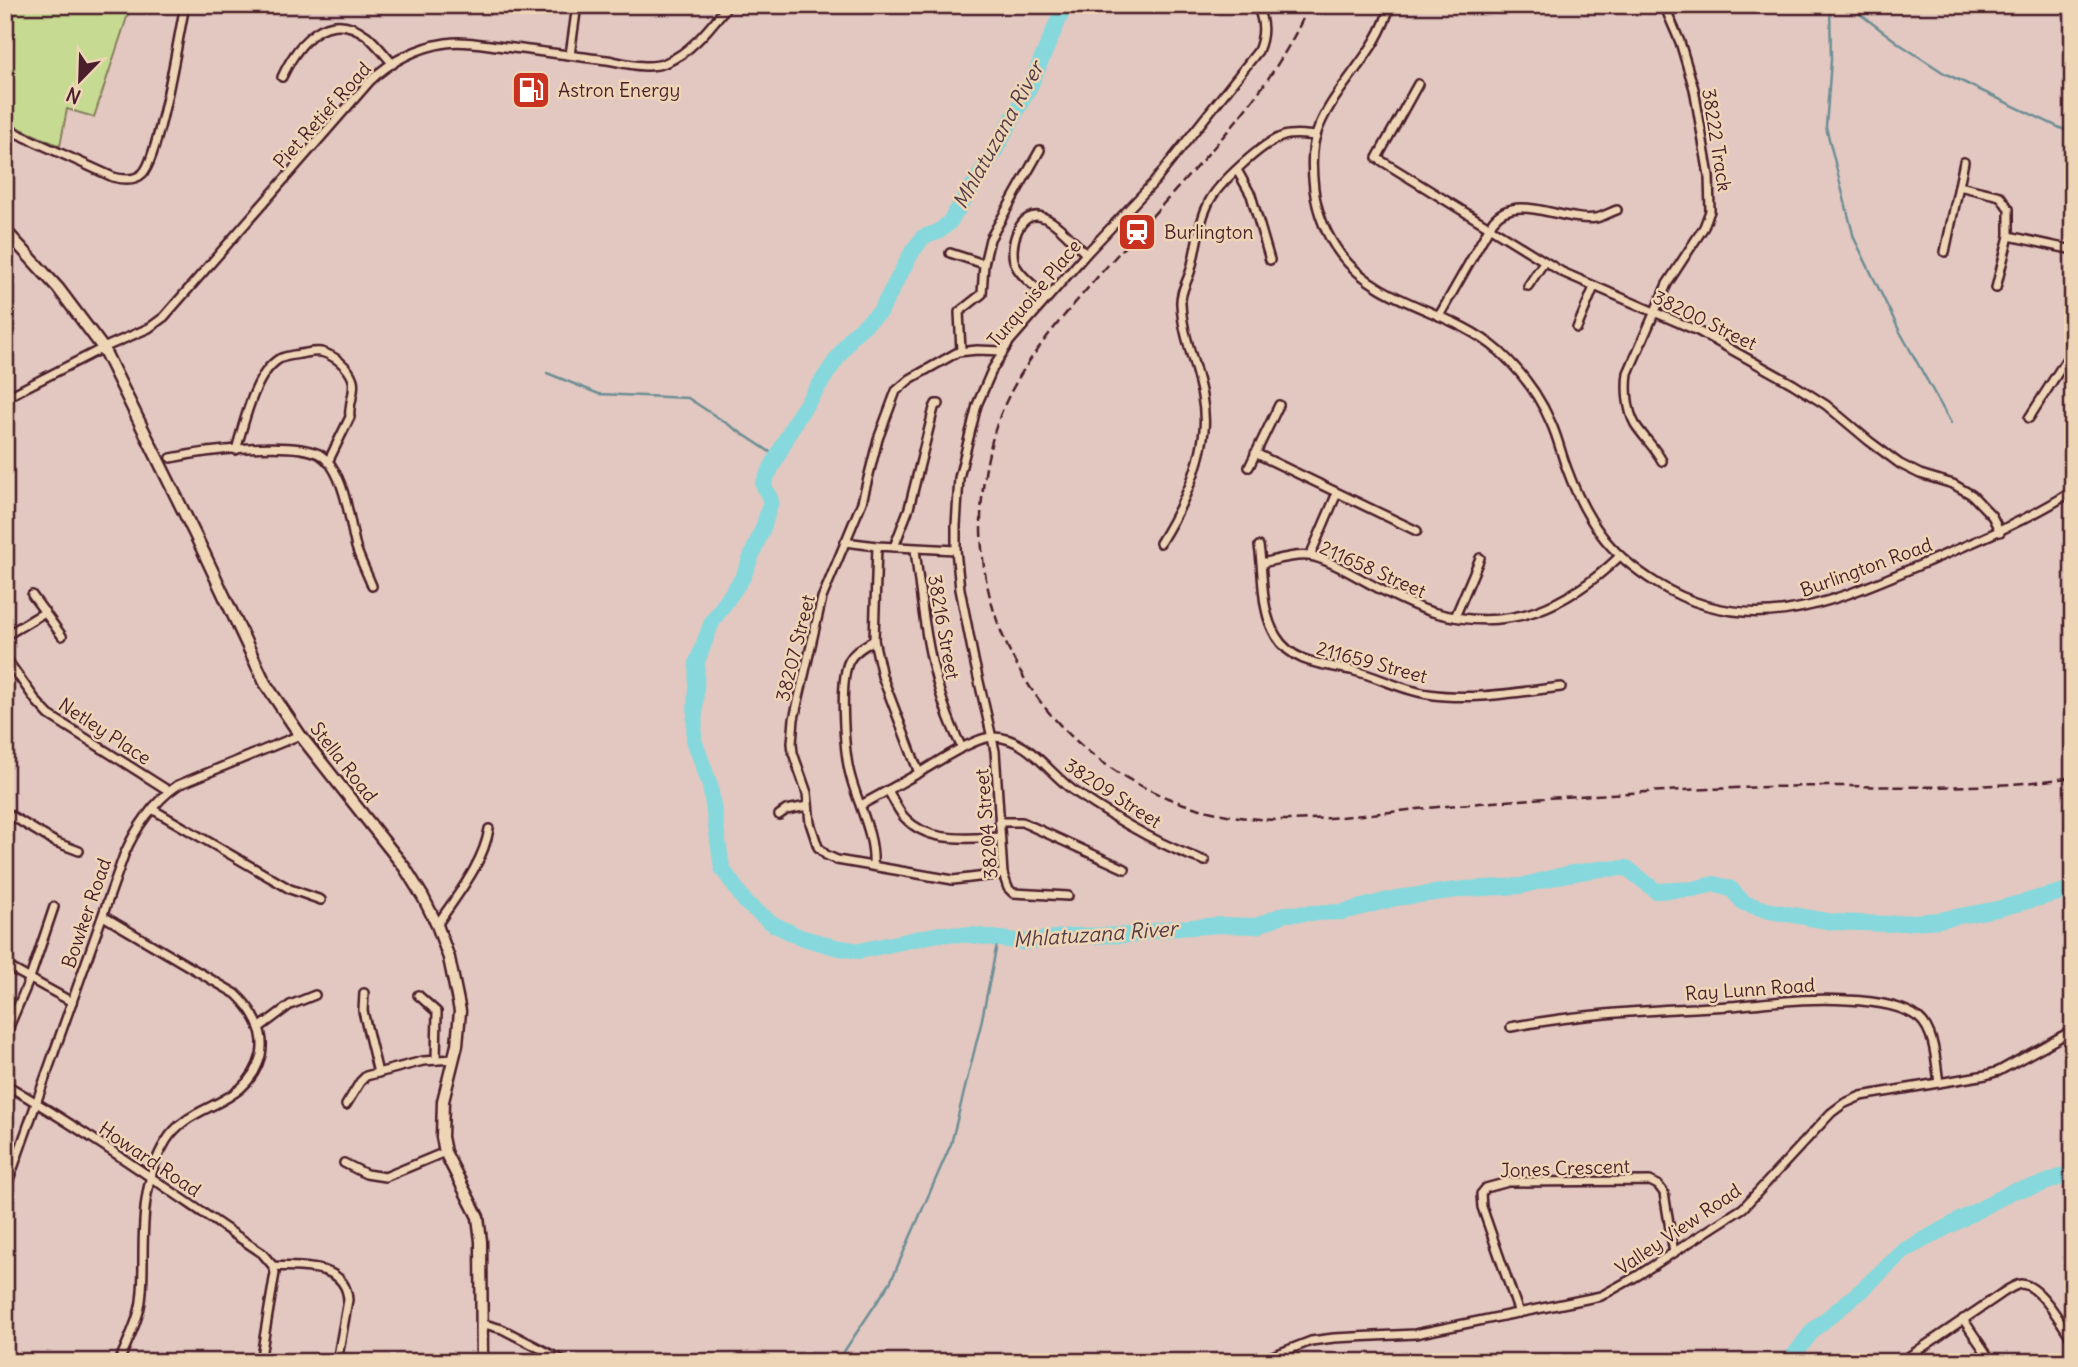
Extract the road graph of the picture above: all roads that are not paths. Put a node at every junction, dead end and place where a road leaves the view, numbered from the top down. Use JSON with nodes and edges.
{"nodes":[{"id":1,"x":185,"y":5,"type":"edge"},
{"id":2,"x":577,"y":5,"type":"edge"},
{"id":3,"x":728,"y":5,"type":"edge"},
{"id":4,"x":1257,"y":5,"type":"edge"},
{"id":5,"x":1390,"y":5,"type":"edge"},
{"id":6,"x":1664,"y":5,"type":"edge"},
{"id":7,"x":570,"y":55,"type":"junction"},
{"id":8,"x":393,"y":64,"type":"junction"},
{"id":9,"x":282,"y":77,"type":"dead end"},
{"id":10,"x":1418,"y":83,"type":"dead end"},
{"id":11,"x":5,"y":128,"type":"edge"},
{"id":12,"x":1316,"y":136,"type":"junction"},
{"id":13,"x":1040,"y":150,"type":"dead end"},
{"id":14,"x":1964,"y":162,"type":"dead end"},
{"id":15,"x":1237,"y":170,"type":"junction"},
{"id":16,"x":1959,"y":186,"type":"junction"},
{"id":17,"x":1617,"y":210,"type":"dead end"},
{"id":18,"x":1489,"y":227,"type":"junction"},
{"id":19,"x":2009,"y":236,"type":"junction"},
{"id":20,"x":8,"y":237,"type":"edge"},
{"id":21,"x":2073,"y":250,"type":"edge"},
{"id":22,"x":1945,"y":252,"type":"dead end"},
{"id":23,"x":950,"y":253,"type":"dead end"},
{"id":24,"x":1086,"y":254,"type":"junction"},
{"id":25,"x":1269,"y":260,"type":"dead end"},
{"id":26,"x":1544,"y":262,"type":"junction"},
{"id":27,"x":985,"y":264,"type":"junction"},
{"id":28,"x":1528,"y":286,"type":"dead end"},
{"id":29,"x":1594,"y":287,"type":"junction"},
{"id":30,"x":1996,"y":288,"type":"dead end"},
{"id":31,"x":1047,"y":297,"type":"junction"},
{"id":32,"x":1655,"y":312,"type":"junction"},
{"id":33,"x":1439,"y":316,"type":"junction"},
{"id":34,"x":1577,"y":328,"type":"dead end"},
{"id":35,"x":103,"y":348,"type":"junction"},
{"id":36,"x":2073,"y":349,"type":"edge"},
{"id":37,"x":961,"y":351,"type":"junction"},
{"id":38,"x":1003,"y":351,"type":"junction"},
{"id":39,"x":5,"y":398,"type":"edge"},
{"id":40,"x":939,"y":404,"type":"dead end"},
{"id":41,"x":1279,"y":405,"type":"dead end"},
{"id":42,"x":2029,"y":418,"type":"dead end"},
{"id":43,"x":236,"y":450,"type":"junction"},
{"id":44,"x":1255,"y":453,"type":"junction"},
{"id":45,"x":171,"y":458,"type":"dead end"},
{"id":46,"x":1661,"y":461,"type":"dead end"},
{"id":47,"x":328,"y":462,"type":"junction"},
{"id":48,"x":1249,"y":467,"type":"dead end"},
{"id":49,"x":2073,"y":491,"type":"edge"},
{"id":50,"x":1337,"y":493,"type":"junction"},
{"id":51,"x":1417,"y":531,"type":"dead end"},
{"id":52,"x":2000,"y":532,"type":"junction"},
{"id":53,"x":845,"y":542,"type":"junction"},
{"id":54,"x":1160,"y":543,"type":"dead end"},
{"id":55,"x":877,"y":546,"type":"junction"},
{"id":56,"x":1259,"y":546,"type":"dead end"},
{"id":57,"x":894,"y":547,"type":"junction"},
{"id":58,"x":915,"y":549,"type":"junction"},
{"id":59,"x":956,"y":550,"type":"junction"},
{"id":60,"x":1310,"y":556,"type":"junction"},
{"id":61,"x":1620,"y":556,"type":"junction"},
{"id":62,"x":1480,"y":558,"type":"dead end"},
{"id":63,"x":1262,"y":563,"type":"junction"},
{"id":64,"x":372,"y":586,"type":"dead end"},
{"id":65,"x":32,"y":595,"type":"dead end"},
{"id":66,"x":45,"y":612,"type":"junction"},
{"id":67,"x":1455,"y":617,"type":"junction"},
{"id":68,"x":5,"y":636,"type":"edge"},
{"id":69,"x":62,"y":636,"type":"dead end"},
{"id":70,"x":874,"y":640,"type":"junction"},
{"id":71,"x":5,"y":657,"type":"edge"},
{"id":72,"x":1562,"y":687,"type":"dead end"},
{"id":73,"x":300,"y":736,"type":"junction"},
{"id":74,"x":993,"y":736,"type":"junction"},
{"id":75,"x":962,"y":748,"type":"junction"},
{"id":76,"x":919,"y":773,"type":"junction"},
{"id":77,"x":888,"y":790,"type":"junction"},
{"id":78,"x":169,"y":791,"type":"junction"},
{"id":79,"x":861,"y":805,"type":"junction"},
{"id":80,"x":808,"y":806,"type":"junction"},
{"id":81,"x":152,"y":809,"type":"junction"},
{"id":82,"x":5,"y":812,"type":"edge"},
{"id":83,"x":779,"y":815,"type":"dead end"},
{"id":84,"x":999,"y":822,"type":"junction"},
{"id":85,"x":489,"y":829,"type":"dead end"},
{"id":86,"x":1000,"y":837,"type":"junction"},
{"id":87,"x":79,"y":851,"type":"dead end"},
{"id":88,"x":1205,"y":861,"type":"dead end"},
{"id":89,"x":873,"y":866,"type":"junction"},
{"id":90,"x":1125,"y":869,"type":"dead end"},
{"id":91,"x":1003,"y":874,"type":"junction"},
{"id":92,"x":1068,"y":896,"type":"dead end"},
{"id":93,"x":321,"y":900,"type":"dead end"},
{"id":94,"x":54,"y":907,"type":"dead end"},
{"id":95,"x":103,"y":916,"type":"junction"},
{"id":96,"x":437,"y":925,"type":"junction"},
{"id":97,"x":5,"y":965,"type":"edge"},
{"id":98,"x":30,"y":978,"type":"junction"},
{"id":99,"x":364,"y":993,"type":"dead end"},
{"id":100,"x":315,"y":995,"type":"dead end"},
{"id":101,"x":418,"y":995,"type":"dead end"},
{"id":102,"x":72,"y":1002,"type":"junction"},
{"id":103,"x":1511,"y":1027,"type":"dead end"},
{"id":104,"x":259,"y":1028,"type":"junction"},
{"id":105,"x":2073,"y":1030,"type":"edge"},
{"id":106,"x":5,"y":1036,"type":"edge"},
{"id":107,"x":454,"y":1059,"type":"junction"},
{"id":108,"x":436,"y":1060,"type":"junction"},
{"id":109,"x":378,"y":1073,"type":"junction"},
{"id":110,"x":1939,"y":1083,"type":"junction"},
{"id":111,"x":5,"y":1084,"type":"edge"},
{"id":112,"x":36,"y":1102,"type":"junction"},
{"id":113,"x":346,"y":1105,"type":"dead end"},
{"id":114,"x":445,"y":1152,"type":"junction"},
{"id":115,"x":344,"y":1163,"type":"dead end"},
{"id":116,"x":150,"y":1177,"type":"junction"},
{"id":117,"x":5,"y":1191,"type":"edge"},
{"id":118,"x":1674,"y":1253,"type":"junction"},
{"id":119,"x":273,"y":1266,"type":"junction"},
{"id":120,"x":1519,"y":1313,"type":"junction"},
{"id":121,"x":1964,"y":1319,"type":"junction"},
{"id":122,"x":481,"y":1323,"type":"junction"},
{"id":123,"x":2073,"y":1341,"type":"edge"},
{"id":124,"x":118,"y":1362,"type":"edge"},
{"id":125,"x":260,"y":1362,"type":"edge"},
{"id":126,"x":337,"y":1362,"type":"edge"},
{"id":127,"x":482,"y":1362,"type":"edge"},
{"id":128,"x":566,"y":1362,"type":"edge"},
{"id":129,"x":1257,"y":1362,"type":"edge"},
{"id":130,"x":1901,"y":1362,"type":"edge"},
{"id":131,"x":1992,"y":1362,"type":"edge"}],
"edges":[{"from":1,"to":11,"type":"street"},
{"from":2,"to":7,"type":"street"},
{"from":3,"to":7,"type":"street","name":"Piet Retief Road"},
{"from":4,"to":24,"type":"street","name":"Turquoise Place"},
{"from":5,"to":12,"type":"street","name":"Burlington Road"},
{"from":6,"to":32,"type":"street","name":"38222 Track"},
{"from":7,"to":8,"type":"street","name":"Piet Retief Road"},
{"from":8,"to":9,"type":"street"},
{"from":8,"to":35,"type":"street","name":"Piet Retief Road"},
{"from":10,"to":18,"type":"street","name":"38200 Street"},
{"from":12,"to":15,"type":"street"},
{"from":12,"to":33,"type":"street","name":"Burlington Road"},
{"from":13,"to":27,"type":"street"},
{"from":14,"to":16,"type":"street"},
{"from":15,"to":25,"type":"street"},
{"from":15,"to":54,"type":"street"},
{"from":16,"to":19,"type":"street"},
{"from":16,"to":22,"type":"street"},
{"from":17,"to":18,"type":"street"},
{"from":18,"to":26,"type":"street","name":"38200 Street"},
{"from":18,"to":33,"type":"street"},
{"from":19,"to":21,"type":"street"},
{"from":19,"to":30,"type":"street"},
{"from":20,"to":35,"type":"main road","name":"Stella Road"},
{"from":23,"to":27,"type":"street"},
{"from":24,"to":31,"type":"street","name":"Turquoise Place"},
{"from":24,"to":31,"type":"street"},
{"from":26,"to":28,"type":"street"},
{"from":26,"to":29,"type":"street","name":"38200 Street"},
{"from":27,"to":37,"type":"street"},
{"from":29,"to":32,"type":"street","name":"38200 Street"},
{"from":29,"to":34,"type":"street"},
{"from":31,"to":38,"type":"street","name":"Turquoise Place"},
{"from":32,"to":46,"type":"street","name":"38222 Track"},
{"from":32,"to":52,"type":"street","name":"38200 Street"},
{"from":33,"to":61,"type":"street","name":"Burlington Road"},
{"from":35,"to":39,"type":"street","name":"Piet Retief Road"},
{"from":35,"to":73,"type":"main road","name":"Stella Road"},
{"from":36,"to":42,"type":"street"},
{"from":37,"to":38,"type":"street","name":"38207 Street"},
{"from":37,"to":53,"type":"street","name":"38207 Street"},
{"from":38,"to":59,"type":"street","name":"Turquoise Place"},
{"from":40,"to":57,"type":"street"},
{"from":41,"to":44,"type":"street"},
{"from":43,"to":45,"type":"street"},
{"from":43,"to":47,"type":"street"},
{"from":43,"to":47,"type":"street"},
{"from":44,"to":48,"type":"street"},
{"from":44,"to":50,"type":"street"},
{"from":47,"to":64,"type":"street"},
{"from":49,"to":52,"type":"street","name":"Burlington Road"},
{"from":50,"to":51,"type":"street"},
{"from":50,"to":60,"type":"street"},
{"from":52,"to":61,"type":"street","name":"Burlington Road"},
{"from":53,"to":55,"type":"street"},
{"from":53,"to":80,"type":"street","name":"38207 Street"},
{"from":55,"to":57,"type":"street"},
{"from":55,"to":70,"type":"street"},
{"from":56,"to":63,"type":"street","name":"211659 Street"},
{"from":57,"to":58,"type":"street"},
{"from":58,"to":59,"type":"street"},
{"from":58,"to":75,"type":"street","name":"38216 Street"},
{"from":59,"to":74,"type":"street","name":"Turquoise Place"},
{"from":60,"to":63,"type":"street","name":"211658 Street"},
{"from":60,"to":67,"type":"street","name":"211658 Street"},
{"from":61,"to":67,"type":"street","name":"211658 Street"},
{"from":62,"to":67,"type":"street"},
{"from":63,"to":72,"type":"street","name":"211659 Street"},
{"from":65,"to":66,"type":"street"},
{"from":66,"to":68,"type":"street"},
{"from":66,"to":69,"type":"street"},
{"from":70,"to":76,"type":"street"},
{"from":70,"to":79,"type":"street"},
{"from":71,"to":78,"type":"street","name":"Netley Place"},
{"from":73,"to":78,"type":"street","name":"Bowker Road"},
{"from":73,"to":96,"type":"main road","name":"Stella Road"},
{"from":74,"to":75,"type":"street"},
{"from":74,"to":84,"type":"street","name":"38204 Street"},
{"from":74,"to":88,"type":"street","name":"38209 Street"},
{"from":75,"to":76,"type":"street"},
{"from":76,"to":77,"type":"street"},
{"from":77,"to":79,"type":"street"},
{"from":77,"to":86,"type":"street"},
{"from":78,"to":81,"type":"street","name":"Bowker Road"},
{"from":79,"to":89,"type":"street"},
{"from":80,"to":83,"type":"street"},
{"from":80,"to":89,"type":"street","name":"38207 Street"},
{"from":81,"to":93,"type":"street"},
{"from":81,"to":95,"type":"street","name":"Bowker Road"},
{"from":82,"to":87,"type":"street"},
{"from":84,"to":86,"type":"street","name":"38204 Street"},
{"from":84,"to":90,"type":"street"},
{"from":85,"to":96,"type":"street"},
{"from":86,"to":91,"type":"street","name":"38204 Street"},
{"from":89,"to":91,"type":"street","name":"38207 Street"},
{"from":91,"to":92,"type":"street","name":"38204 Street"},
{"from":94,"to":98,"type":"street"},
{"from":95,"to":102,"type":"street","name":"Bowker Road"},
{"from":95,"to":104,"type":"street"},
{"from":96,"to":107,"type":"main road","name":"Stella Road"},
{"from":97,"to":98,"type":"street"},
{"from":98,"to":102,"type":"street"},
{"from":98,"to":106,"type":"street"},
{"from":99,"to":109,"type":"street"},
{"from":100,"to":104,"type":"street"},
{"from":101,"to":108,"type":"street"},
{"from":102,"to":112,"type":"street","name":"Bowker Road"},
{"from":103,"to":110,"type":"street","name":"Ray Lunn Road"},
{"from":104,"to":116,"type":"street"},
{"from":105,"to":110,"type":"street","name":"Valley View Road"},
{"from":107,"to":108,"type":"street"},
{"from":107,"to":114,"type":"main road","name":"Stella Road"},
{"from":108,"to":109,"type":"street"},
{"from":109,"to":113,"type":"street"},
{"from":110,"to":118,"type":"street","name":"Valley View Road"},
{"from":111,"to":112,"type":"street","name":"Howard Road"},
{"from":112,"to":116,"type":"street","name":"Howard Road"},
{"from":112,"to":117,"type":"street","name":"Bowker Road"},
{"from":114,"to":115,"type":"street"},
{"from":114,"to":122,"type":"main road","name":"Stella Road"},
{"from":116,"to":119,"type":"street","name":"Howard Road"},
{"from":116,"to":124,"type":"street"},
{"from":118,"to":120,"type":"street","name":"Valley View Road"},
{"from":118,"to":120,"type":"street","name":"Jones Crescent"},
{"from":119,"to":125,"type":"street"},
{"from":119,"to":126,"type":"street"},
{"from":120,"to":129,"type":"street","name":"Valley View Road"},
{"from":121,"to":123,"type":"street"},
{"from":121,"to":130,"type":"street"},
{"from":121,"to":131,"type":"street"},
{"from":122,"to":127,"type":"main road","name":"Stella Road"},
{"from":122,"to":128,"type":"street"}]}
